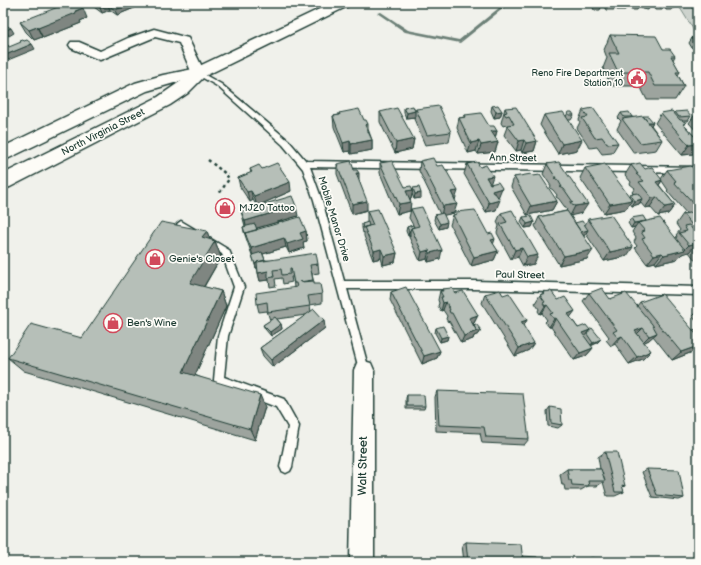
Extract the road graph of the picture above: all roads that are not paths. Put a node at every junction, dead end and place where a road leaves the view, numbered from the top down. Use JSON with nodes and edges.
{"nodes":[{"id":1,"x":343,"y":3,"type":"edge"},
{"id":2,"x":75,"y":45,"type":"dead end"},
{"id":3,"x":198,"y":73,"type":"junction"},
{"id":4,"x":3,"y":155,"type":"edge"},
{"id":5,"x":304,"y":164,"type":"junction"},
{"id":6,"x":698,"y":170,"type":"edge"},
{"id":7,"x":3,"y":182,"type":"edge"},
{"id":8,"x":181,"y":224,"type":"edge"},
{"id":9,"x":342,"y":285,"type":"junction"},
{"id":10,"x":698,"y":291,"type":"edge"},
{"id":11,"x":364,"y":370,"type":"joint"},
{"id":12,"x":286,"y":467,"type":"dead end"},
{"id":13,"x":362,"y":562,"type":"edge"}],
"edges":[{"from":1,"to":3,"type":"main road","name":"North Virginia Street"},
{"from":2,"to":3,"type":"street"},
{"from":3,"to":4,"type":"main road","name":"North Virginia Street"},
{"from":3,"to":5,"type":"lane","name":"Mobile Manor Drive"},
{"from":3,"to":7,"type":"main road","name":"North Virginia Street"},
{"from":5,"to":6,"type":"lane","name":"Ann Street"},
{"from":5,"to":9,"type":"lane","name":"Mobile Manor Drive"},
{"from":8,"to":12,"type":"lane"},
{"from":9,"to":10,"type":"lane","name":"Paul Street"},
{"from":9,"to":11,"type":"lane","name":"Mobile Manor Drive"},
{"from":11,"to":13,"type":"street","name":"Walt Street"}]}
